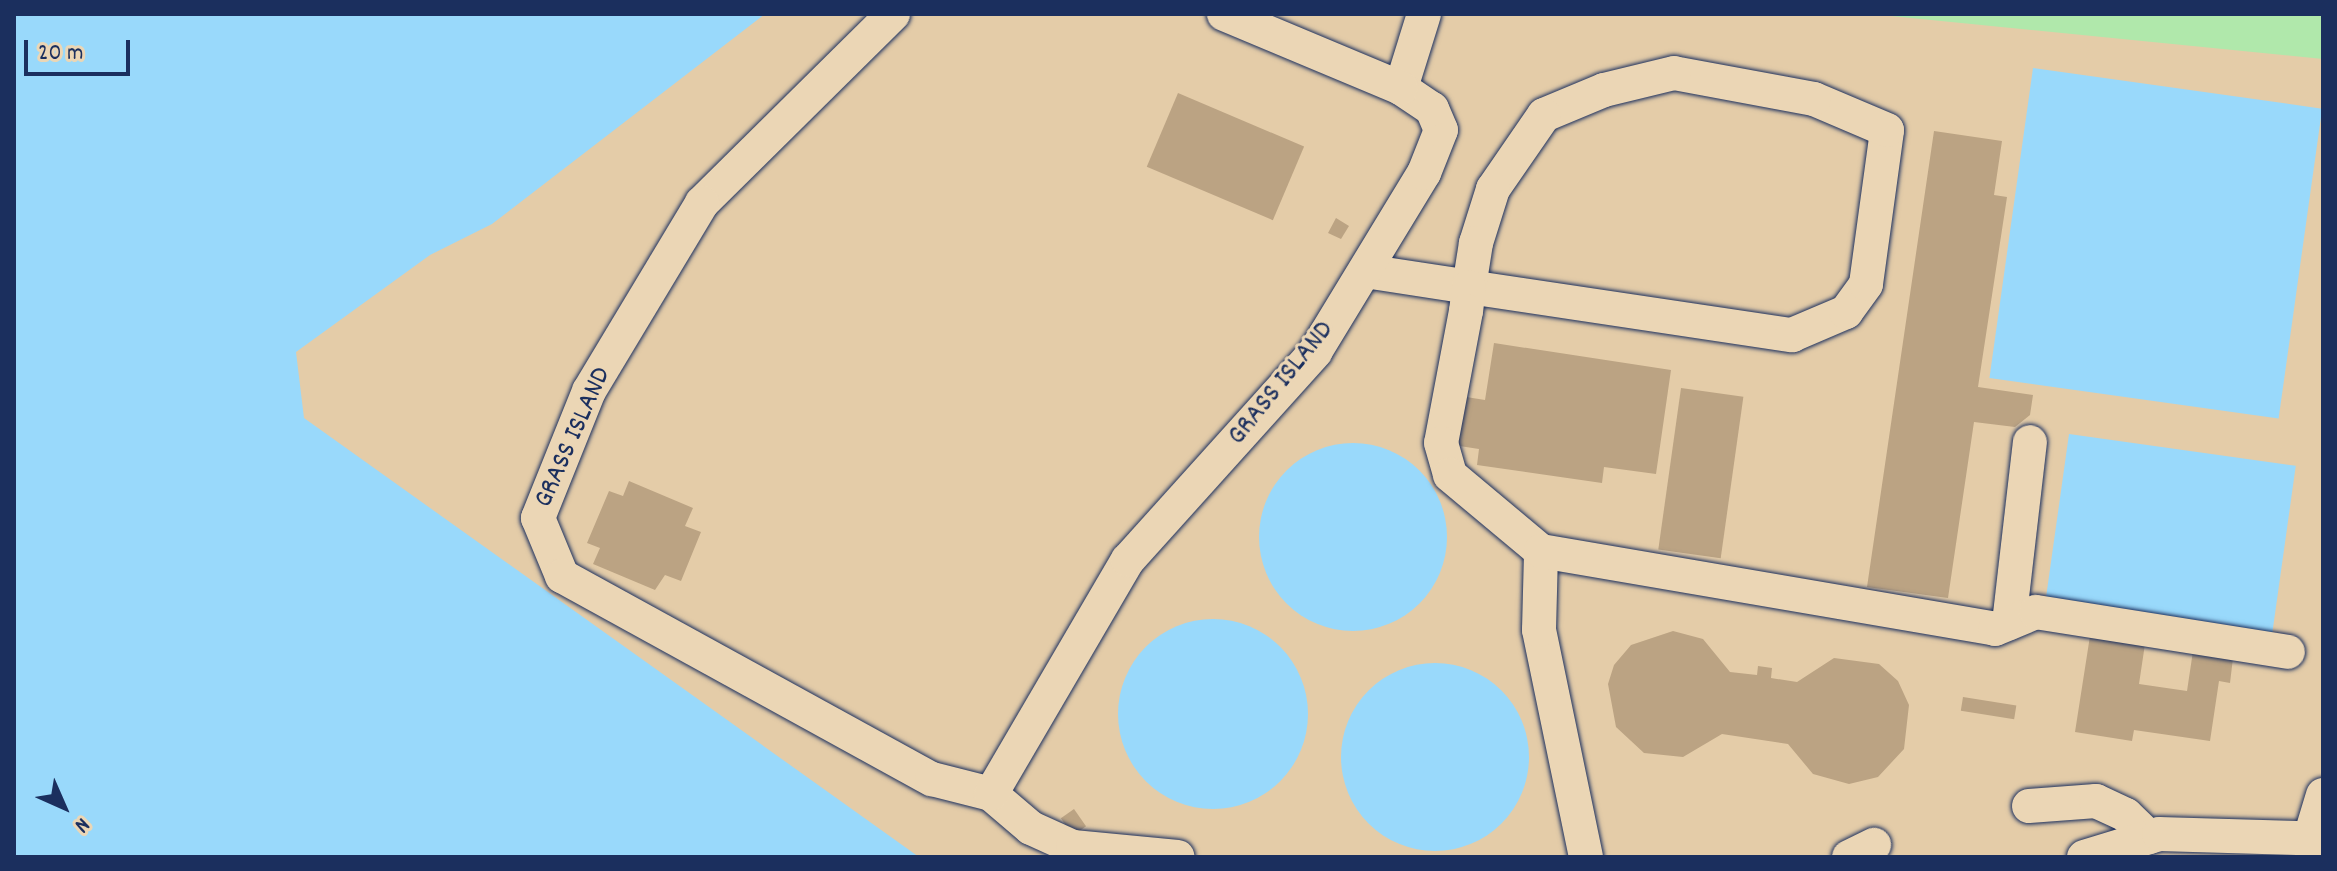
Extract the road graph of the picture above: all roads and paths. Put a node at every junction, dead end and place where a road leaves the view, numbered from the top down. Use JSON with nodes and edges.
{"nodes":[{"id":1,"x":893,"y":14,"type":"edge"},
{"id":2,"x":1224,"y":14,"type":"edge"},
{"id":3,"x":1424,"y":14,"type":"edge"},
{"id":4,"x":1401,"y":88,"type":"junction"},
{"id":5,"x":1365,"y":271,"type":"junction"},
{"id":6,"x":1469,"y":287,"type":"junction"},
{"id":7,"x":2030,"y":442,"type":"dead end"},
{"id":8,"x":1541,"y":551,"type":"junction"},
{"id":9,"x":2009,"y":623,"type":"junction"},
{"id":10,"x":2288,"y":652,"type":"dead end"},
{"id":11,"x":991,"y":794,"type":"junction"},
{"id":12,"x":2323,"y":795,"type":"edge"},
{"id":13,"x":2029,"y":806,"type":"dead end"},
{"id":14,"x":2149,"y":837,"type":"junction"},
{"id":15,"x":2316,"y":838,"type":"edge"},
{"id":16,"x":1178,"y":857,"type":"edge"},
{"id":17,"x":1586,"y":857,"type":"edge"},
{"id":18,"x":2084,"y":857,"type":"edge"}],
"edges":[{"from":1,"to":11,"type":"street","name":"GRASS ISLAND"},
{"from":2,"to":4,"type":"street","name":"GRASS ISLAND"},
{"from":3,"to":4,"type":"street"},
{"from":4,"to":5,"type":"street","name":"GRASS ISLAND"},
{"from":5,"to":6,"type":"street"},
{"from":5,"to":11,"type":"street","name":"GRASS ISLAND"},
{"from":6,"to":6,"type":"street"},
{"from":6,"to":8,"type":"street"},
{"from":7,"to":9,"type":"street"},
{"from":8,"to":9,"type":"street"},
{"from":8,"to":17,"type":"street"},
{"from":9,"to":10,"type":"street"},
{"from":11,"to":16,"type":"street","name":"GRASS ISLAND"},
{"from":12,"to":15,"type":"street"},
{"from":13,"to":14,"type":"street"},
{"from":14,"to":15,"type":"street"},
{"from":14,"to":18,"type":"street"}]}
